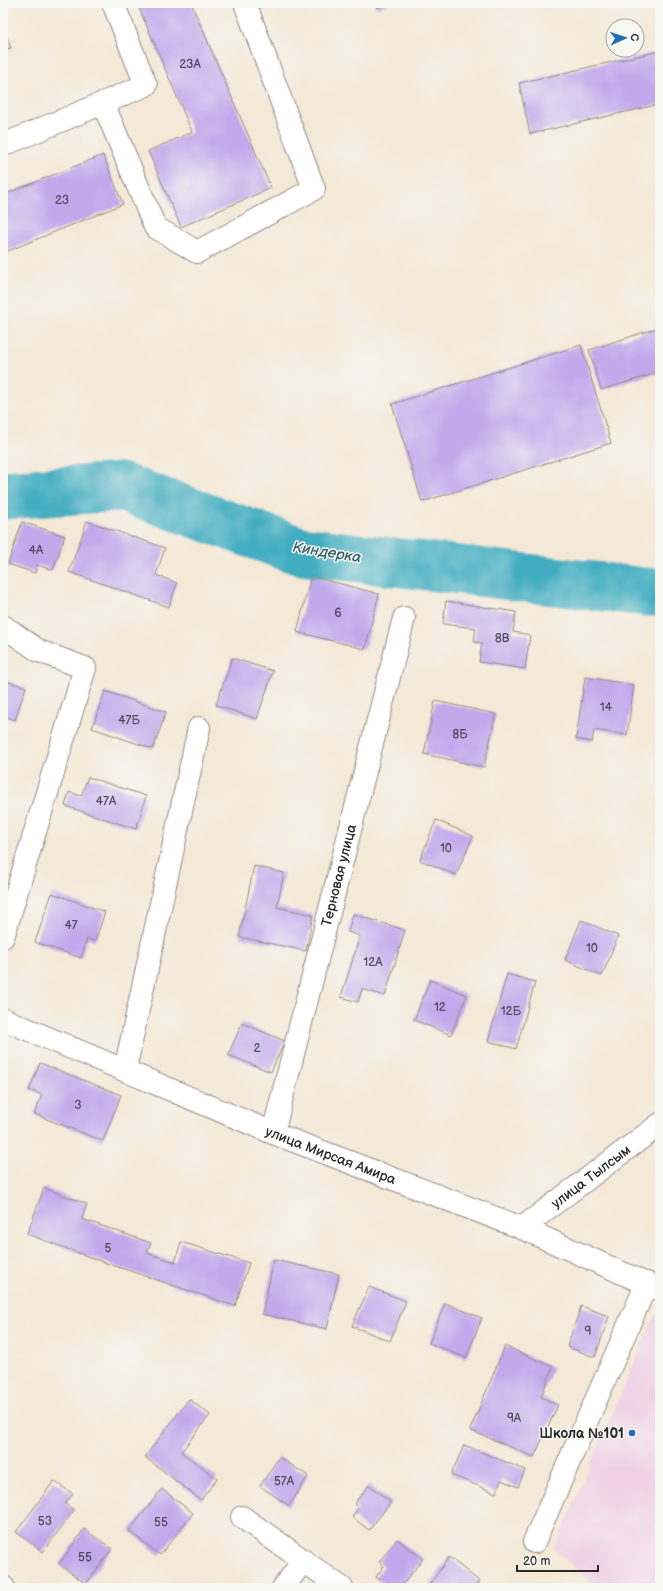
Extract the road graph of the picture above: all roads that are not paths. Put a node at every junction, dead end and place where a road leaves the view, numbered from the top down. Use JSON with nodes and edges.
{"nodes":[{"id":1,"x":113,"y":3,"type":"edge"},
{"id":2,"x":245,"y":3,"type":"edge"},
{"id":3,"x":103,"y":103,"type":"junction"},
{"id":4,"x":5,"y":138,"type":"edge"},
{"id":5,"x":404,"y":618,"type":"dead end"},
{"id":6,"x":3,"y":626,"type":"edge"},
{"id":7,"x":198,"y":728,"type":"dead end"},
{"id":8,"x":3,"y":937,"type":"edge"},
{"id":9,"x":3,"y":1018,"type":"edge"},
{"id":10,"x":125,"y":1070,"type":"junction"},
{"id":11,"x":660,"y":1124,"type":"edge"},
{"id":12,"x":273,"y":1133,"type":"junction"},
{"id":13,"x":522,"y":1228,"type":"junction"},
{"id":14,"x":653,"y":1286,"type":"edge"},
{"id":15,"x":242,"y":1517,"type":"dead end"},
{"id":16,"x":534,"y":1542,"type":"dead end"},
{"id":17,"x":303,"y":1561,"type":"junction"},
{"id":18,"x":283,"y":1588,"type":"edge"},
{"id":19,"x":342,"y":1588,"type":"edge"}],
"edges":[{"from":1,"to":3,"type":"street"},
{"from":2,"to":3,"type":"street"},
{"from":3,"to":4,"type":"street"},
{"from":5,"to":12,"type":"street","name":"Терновая улица"},
{"from":6,"to":8,"type":"street"},
{"from":7,"to":10,"type":"street"},
{"from":9,"to":10,"type":"street","name":"улица Мирсая Амира"},
{"from":10,"to":12,"type":"street","name":"улица Мирсая Амира"},
{"from":11,"to":13,"type":"street","name":"улица Тылсым"},
{"from":12,"to":13,"type":"street","name":"улица Мирсая Амира"},
{"from":13,"to":14,"type":"street","name":"улица Мирсая Амира"},
{"from":14,"to":16,"type":"street"},
{"from":15,"to":17,"type":"street"},
{"from":17,"to":18,"type":"street"},
{"from":17,"to":19,"type":"street"}]}
